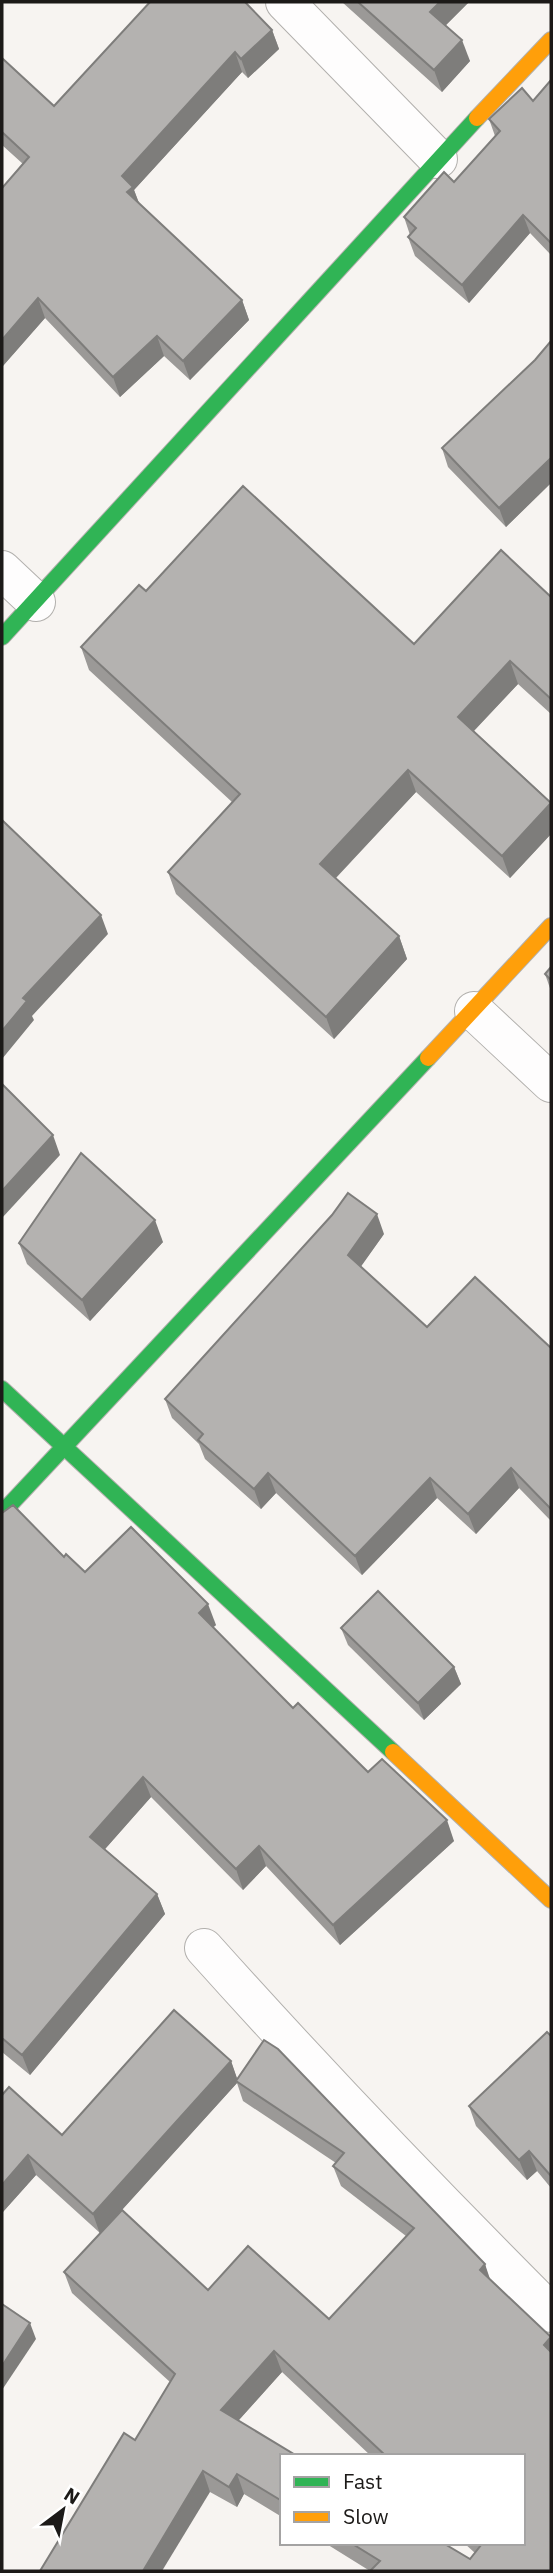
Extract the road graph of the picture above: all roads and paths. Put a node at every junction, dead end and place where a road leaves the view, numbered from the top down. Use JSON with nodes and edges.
{"nodes":[{"id":1,"x":285,"y":2,"type":"edge"},
{"id":2,"x":551,"y":40,"type":"edge"},
{"id":3,"x":438,"y":159,"type":"junction"},
{"id":4,"x":2,"y":570,"type":"edge"},
{"id":5,"x":36,"y":602,"type":"junction"},
{"id":6,"x":2,"y":637,"type":"edge"},
{"id":7,"x":551,"y":926,"type":"edge"},
{"id":8,"x":474,"y":1011,"type":"junction"},
{"id":9,"x":551,"y":1083,"type":"edge"},
{"id":10,"x":2,"y":1389,"type":"edge"},
{"id":11,"x":64,"y":1445,"type":"junction"},
{"id":12,"x":2,"y":1513,"type":"edge"},
{"id":13,"x":551,"y":1900,"type":"edge"},
{"id":14,"x":204,"y":1948,"type":"dead end"},
{"id":15,"x":551,"y":2313,"type":"edge"}],
"edges":[{"from":1,"to":3,"type":"street"},
{"from":2,"to":3,"type":"street"},
{"from":3,"to":5,"type":"street"},
{"from":4,"to":5,"type":"street"},
{"from":5,"to":6,"type":"street"},
{"from":7,"to":8,"type":"street"},
{"from":8,"to":9,"type":"street"},
{"from":8,"to":11,"type":"street"},
{"from":10,"to":11,"type":"street"},
{"from":11,"to":12,"type":"street"},
{"from":11,"to":13,"type":"street"},
{"from":14,"to":15,"type":"street"}]}
